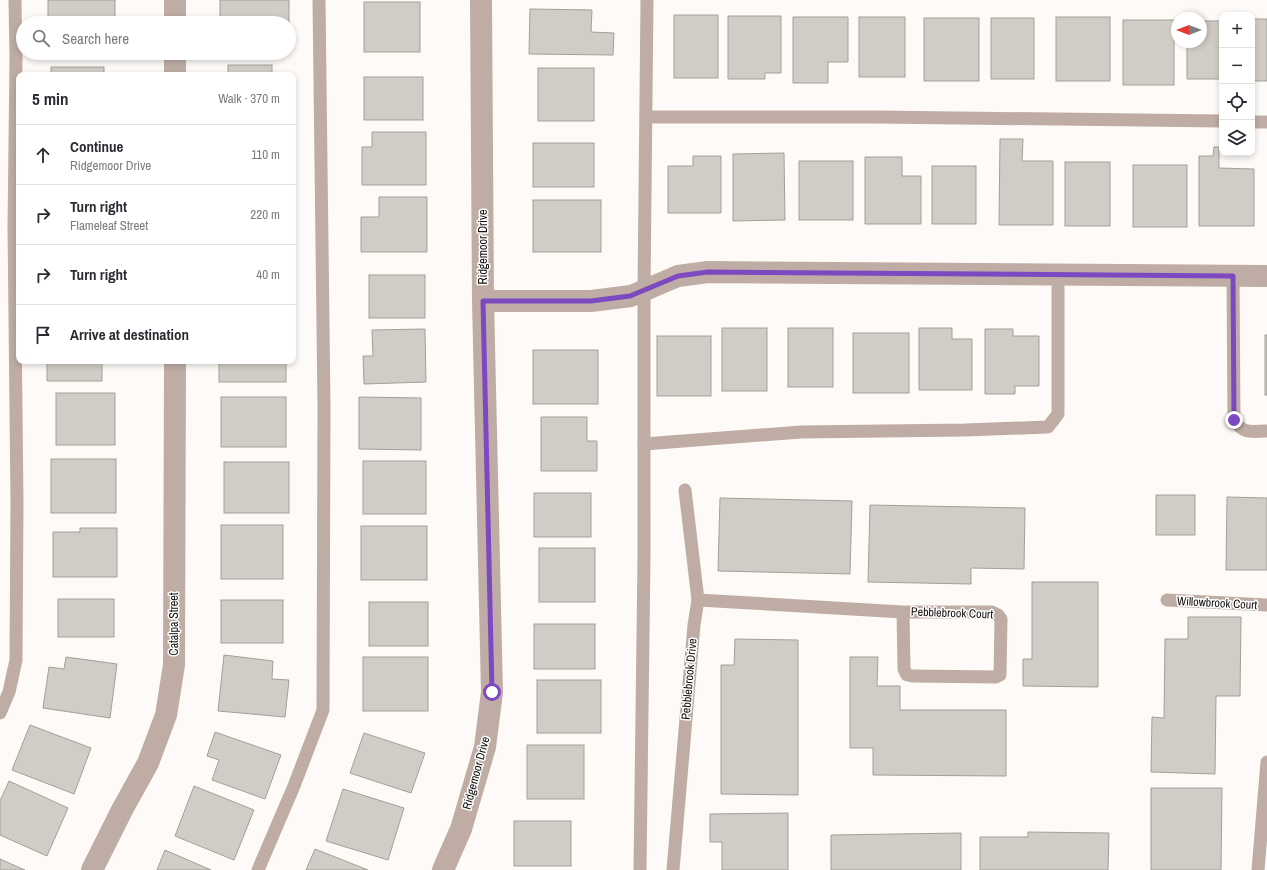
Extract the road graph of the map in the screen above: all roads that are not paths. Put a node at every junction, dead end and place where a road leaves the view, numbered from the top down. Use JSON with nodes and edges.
{"nodes":[{"id":1,"x":15,"y":0,"type":"edge"},
{"id":2,"x":175,"y":0,"type":"edge"},
{"id":3,"x":319,"y":0,"type":"edge"},
{"id":4,"x":481,"y":0,"type":"edge"},
{"id":5,"x":647,"y":0,"type":"edge"},
{"id":6,"x":175,"y":16,"type":"edge"},
{"id":7,"x":175,"y":60,"type":"edge"},
{"id":8,"x":175,"y":72,"type":"edge"},
{"id":9,"x":646,"y":116,"type":"junction"},
{"id":10,"x":1219,"y":121,"type":"edge"},
{"id":11,"x":1255,"y":122,"type":"edge"},
{"id":12,"x":1267,"y":122,"type":"edge"},
{"id":13,"x":1058,"y":275,"type":"junction"},
{"id":14,"x":1233,"y":276,"type":"junction"},
{"id":15,"x":1267,"y":276,"type":"edge"},
{"id":16,"x":644,"y":291,"type":"junction"},
{"id":17,"x":483,"y":301,"type":"junction"},
{"id":18,"x":175,"y":364,"type":"edge"},
{"id":19,"x":1267,"y":431,"type":"edge"},
{"id":20,"x":644,"y":444,"type":"junction"},
{"id":21,"x":685,"y":490,"type":"dead end"},
{"id":22,"x":698,"y":600,"type":"junction"},
{"id":23,"x":1167,"y":600,"type":"dead end"},
{"id":24,"x":1267,"y":605,"type":"edge"},
{"id":25,"x":903,"y":612,"type":"junction"},
{"id":26,"x":0,"y":714,"type":"edge"},
{"id":27,"x":1267,"y":762,"type":"edge"},
{"id":28,"x":92,"y":870,"type":"edge"},
{"id":29,"x":258,"y":870,"type":"edge"},
{"id":30,"x":442,"y":870,"type":"edge"},
{"id":31,"x":640,"y":870,"type":"edge"},
{"id":32,"x":673,"y":870,"type":"edge"},
{"id":33,"x":1258,"y":870,"type":"edge"}],
"edges":[{"from":1,"to":26,"type":"lane"},
{"from":2,"to":6,"type":"street"},
{"from":3,"to":29,"type":"lane"},
{"from":4,"to":17,"type":"street","name":"Ridgemoor Drive"},
{"from":5,"to":9,"type":"lane"},
{"from":7,"to":8,"type":"street"},
{"from":9,"to":10,"type":"lane"},
{"from":9,"to":16,"type":"lane"},
{"from":11,"to":12,"type":"lane"},
{"from":13,"to":14,"type":"street"},
{"from":13,"to":16,"type":"street"},
{"from":13,"to":20,"type":"lane"},
{"from":14,"to":15,"type":"street"},
{"from":14,"to":19,"type":"lane"},
{"from":16,"to":17,"type":"street"},
{"from":16,"to":20,"type":"lane"},
{"from":17,"to":30,"type":"street","name":"Ridgemoor Drive"},
{"from":18,"to":28,"type":"street","name":"Catalpa Street"},
{"from":20,"to":31,"type":"lane"},
{"from":21,"to":22,"type":"lane","name":"Pebblebrook Drive"},
{"from":22,"to":25,"type":"lane","name":"Pebblebrook Court"},
{"from":22,"to":32,"type":"lane","name":"Pebblebrook Drive"},
{"from":23,"to":24,"type":"lane","name":"Willowbrook Court"},
{"from":25,"to":25,"type":"lane","name":"Pebblebrook Court"},
{"from":27,"to":33,"type":"lane"}]}
